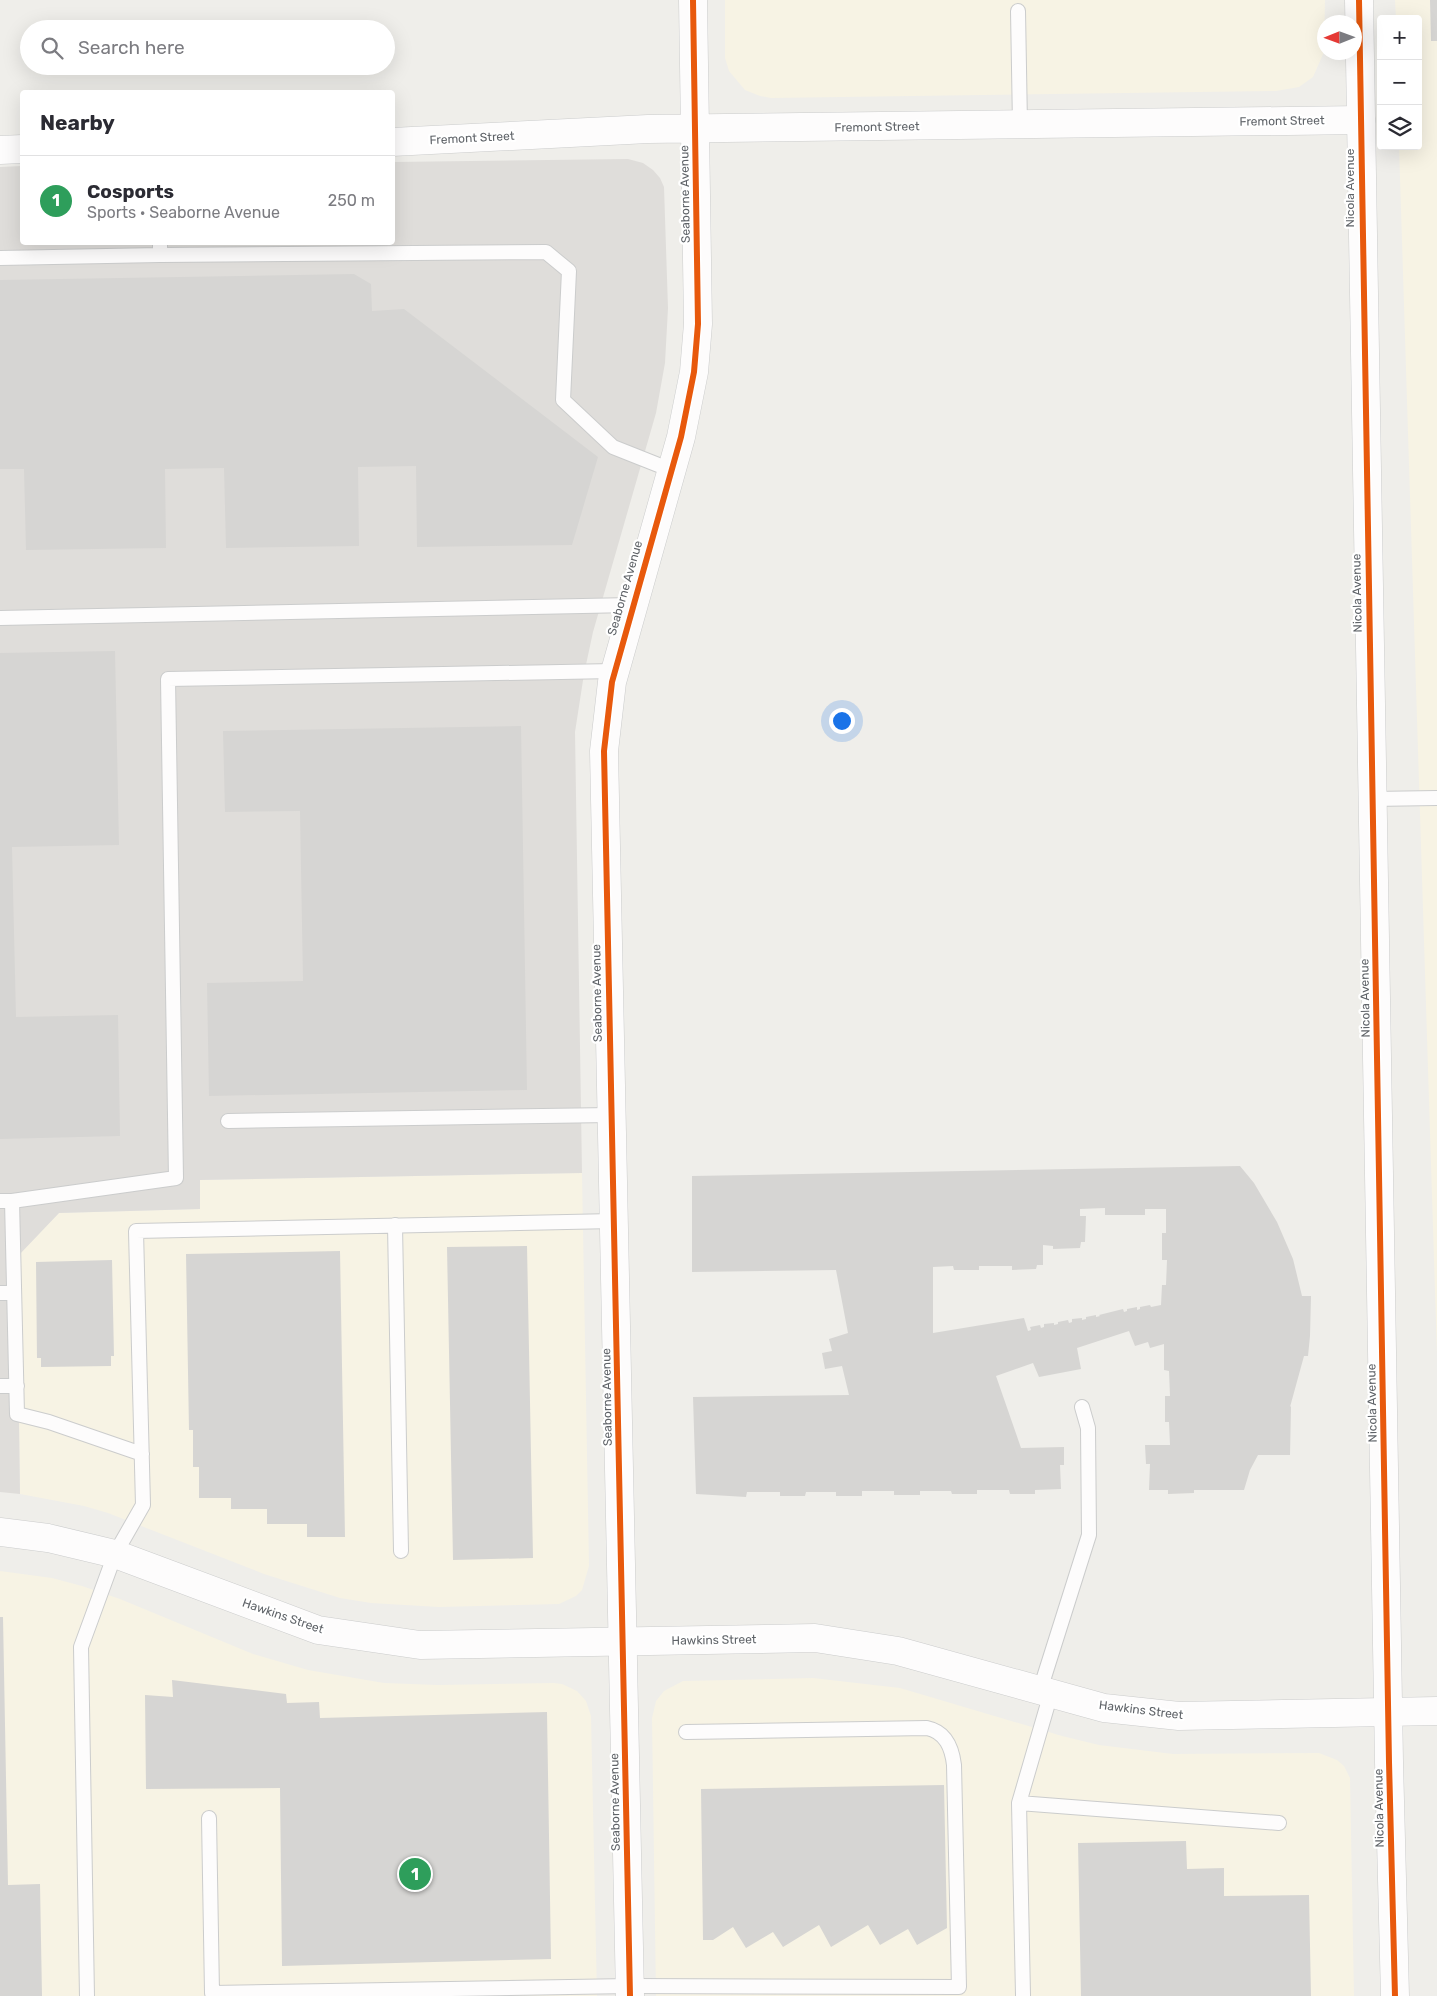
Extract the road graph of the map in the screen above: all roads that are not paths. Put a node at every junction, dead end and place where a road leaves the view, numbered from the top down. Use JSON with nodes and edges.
{"nodes":[{"id":1,"x":693,"y":0,"type":"edge"},
{"id":2,"x":1359,"y":0,"type":"edge"},
{"id":3,"x":1018,"y":11,"type":"dead end"},
{"id":4,"x":1361,"y":120,"type":"junction"},
{"id":5,"x":1020,"y":125,"type":"junction"},
{"id":6,"x":696,"y":129,"type":"junction"},
{"id":7,"x":395,"y":142,"type":"edge"},
{"id":8,"x":20,"y":149,"type":"edge"},
{"id":9,"x":0,"y":150,"type":"edge"},
{"id":10,"x":160,"y":249,"type":"edge"},
{"id":11,"x":0,"y":258,"type":"edge"},
{"id":12,"x":671,"y":470,"type":"junction"},
{"id":13,"x":632,"y":605,"type":"junction"},
{"id":14,"x":0,"y":618,"type":"edge"},
{"id":15,"x":614,"y":672,"type":"junction"},
{"id":16,"x":1437,"y":798,"type":"edge"},
{"id":17,"x":1372,"y":799,"type":"junction"},
{"id":18,"x":611,"y":1115,"type":"junction"},
{"id":19,"x":228,"y":1121,"type":"dead end"},
{"id":20,"x":6,"y":1201,"type":"edge"},
{"id":21,"x":614,"y":1221,"type":"junction"},
{"id":22,"x":395,"y":1225,"type":"junction"},
{"id":23,"x":0,"y":1293,"type":"edge"},
{"id":24,"x":14,"y":1293,"type":"junction"},
{"id":25,"x":0,"y":1386,"type":"edge"},
{"id":26,"x":16,"y":1386,"type":"junction"},
{"id":27,"x":1082,"y":1407,"type":"dead end"},
{"id":28,"x":142,"y":1454,"type":"junction"},
{"id":29,"x":0,"y":1532,"type":"edge"},
{"id":30,"x":401,"y":1551,"type":"dead end"},
{"id":31,"x":115,"y":1554,"type":"junction"},
{"id":32,"x":624,"y":1641,"type":"junction"},
{"id":33,"x":1046,"y":1691,"type":"junction"},
{"id":34,"x":1388,"y":1711,"type":"junction"},
{"id":35,"x":1437,"y":1711,"type":"edge"},
{"id":36,"x":686,"y":1732,"type":"dead end"},
{"id":37,"x":1019,"y":1803,"type":"junction"},
{"id":38,"x":209,"y":1818,"type":"dead end"},
{"id":39,"x":1279,"y":1823,"type":"dead end"},
{"id":40,"x":630,"y":1991,"type":"edge"},
{"id":41,"x":1023,"y":1995,"type":"edge"},
{"id":42,"x":87,"y":1996,"type":"edge"},
{"id":43,"x":1395,"y":1996,"type":"edge"}],
"edges":[{"from":1,"to":6,"type":"street","name":"Seaborne Avenue"},
{"from":2,"to":4,"type":"street","name":"Nicola Avenue"},
{"from":3,"to":5,"type":"lane"},
{"from":4,"to":5,"type":"street","name":"Fremont Street"},
{"from":4,"to":17,"type":"street","name":"Nicola Avenue"},
{"from":5,"to":6,"type":"street","name":"Fremont Street"},
{"from":6,"to":7,"type":"street","name":"Fremont Street"},
{"from":6,"to":12,"type":"street","name":"Seaborne Avenue"},
{"from":8,"to":9,"type":"street"},
{"from":10,"to":11,"type":"lane"},
{"from":10,"to":12,"type":"lane"},
{"from":12,"to":13,"type":"street","name":"Seaborne Avenue"},
{"from":13,"to":14,"type":"lane"},
{"from":13,"to":15,"type":"street","name":"Seaborne Avenue"},
{"from":15,"to":18,"type":"street","name":"Seaborne Avenue"},
{"from":15,"to":20,"type":"lane"},
{"from":16,"to":17,"type":"lane"},
{"from":17,"to":34,"type":"street","name":"Nicola Avenue"},
{"from":18,"to":19,"type":"lane"},
{"from":18,"to":21,"type":"street","name":"Seaborne Avenue"},
{"from":20,"to":24,"type":"lane"},
{"from":21,"to":22,"type":"lane"},
{"from":21,"to":32,"type":"street","name":"Seaborne Avenue"},
{"from":22,"to":28,"type":"lane"},
{"from":22,"to":30,"type":"lane"},
{"from":23,"to":24,"type":"lane"},
{"from":24,"to":26,"type":"lane"},
{"from":25,"to":26,"type":"lane"},
{"from":26,"to":28,"type":"lane"},
{"from":27,"to":33,"type":"lane"},
{"from":28,"to":31,"type":"lane"},
{"from":29,"to":31,"type":"street","name":"Hawkins Street"},
{"from":31,"to":32,"type":"street","name":"Hawkins Street"},
{"from":31,"to":42,"type":"lane"},
{"from":32,"to":33,"type":"street","name":"Hawkins Street"},
{"from":32,"to":40,"type":"street","name":"Seaborne Avenue"},
{"from":33,"to":34,"type":"street","name":"Hawkins Street"},
{"from":33,"to":37,"type":"lane"},
{"from":34,"to":35,"type":"street","name":"Hawkins Street"},
{"from":34,"to":43,"type":"street","name":"Nicola Avenue"},
{"from":36,"to":40,"type":"lane"},
{"from":37,"to":39,"type":"lane"},
{"from":37,"to":41,"type":"lane"},
{"from":38,"to":40,"type":"lane"}]}
